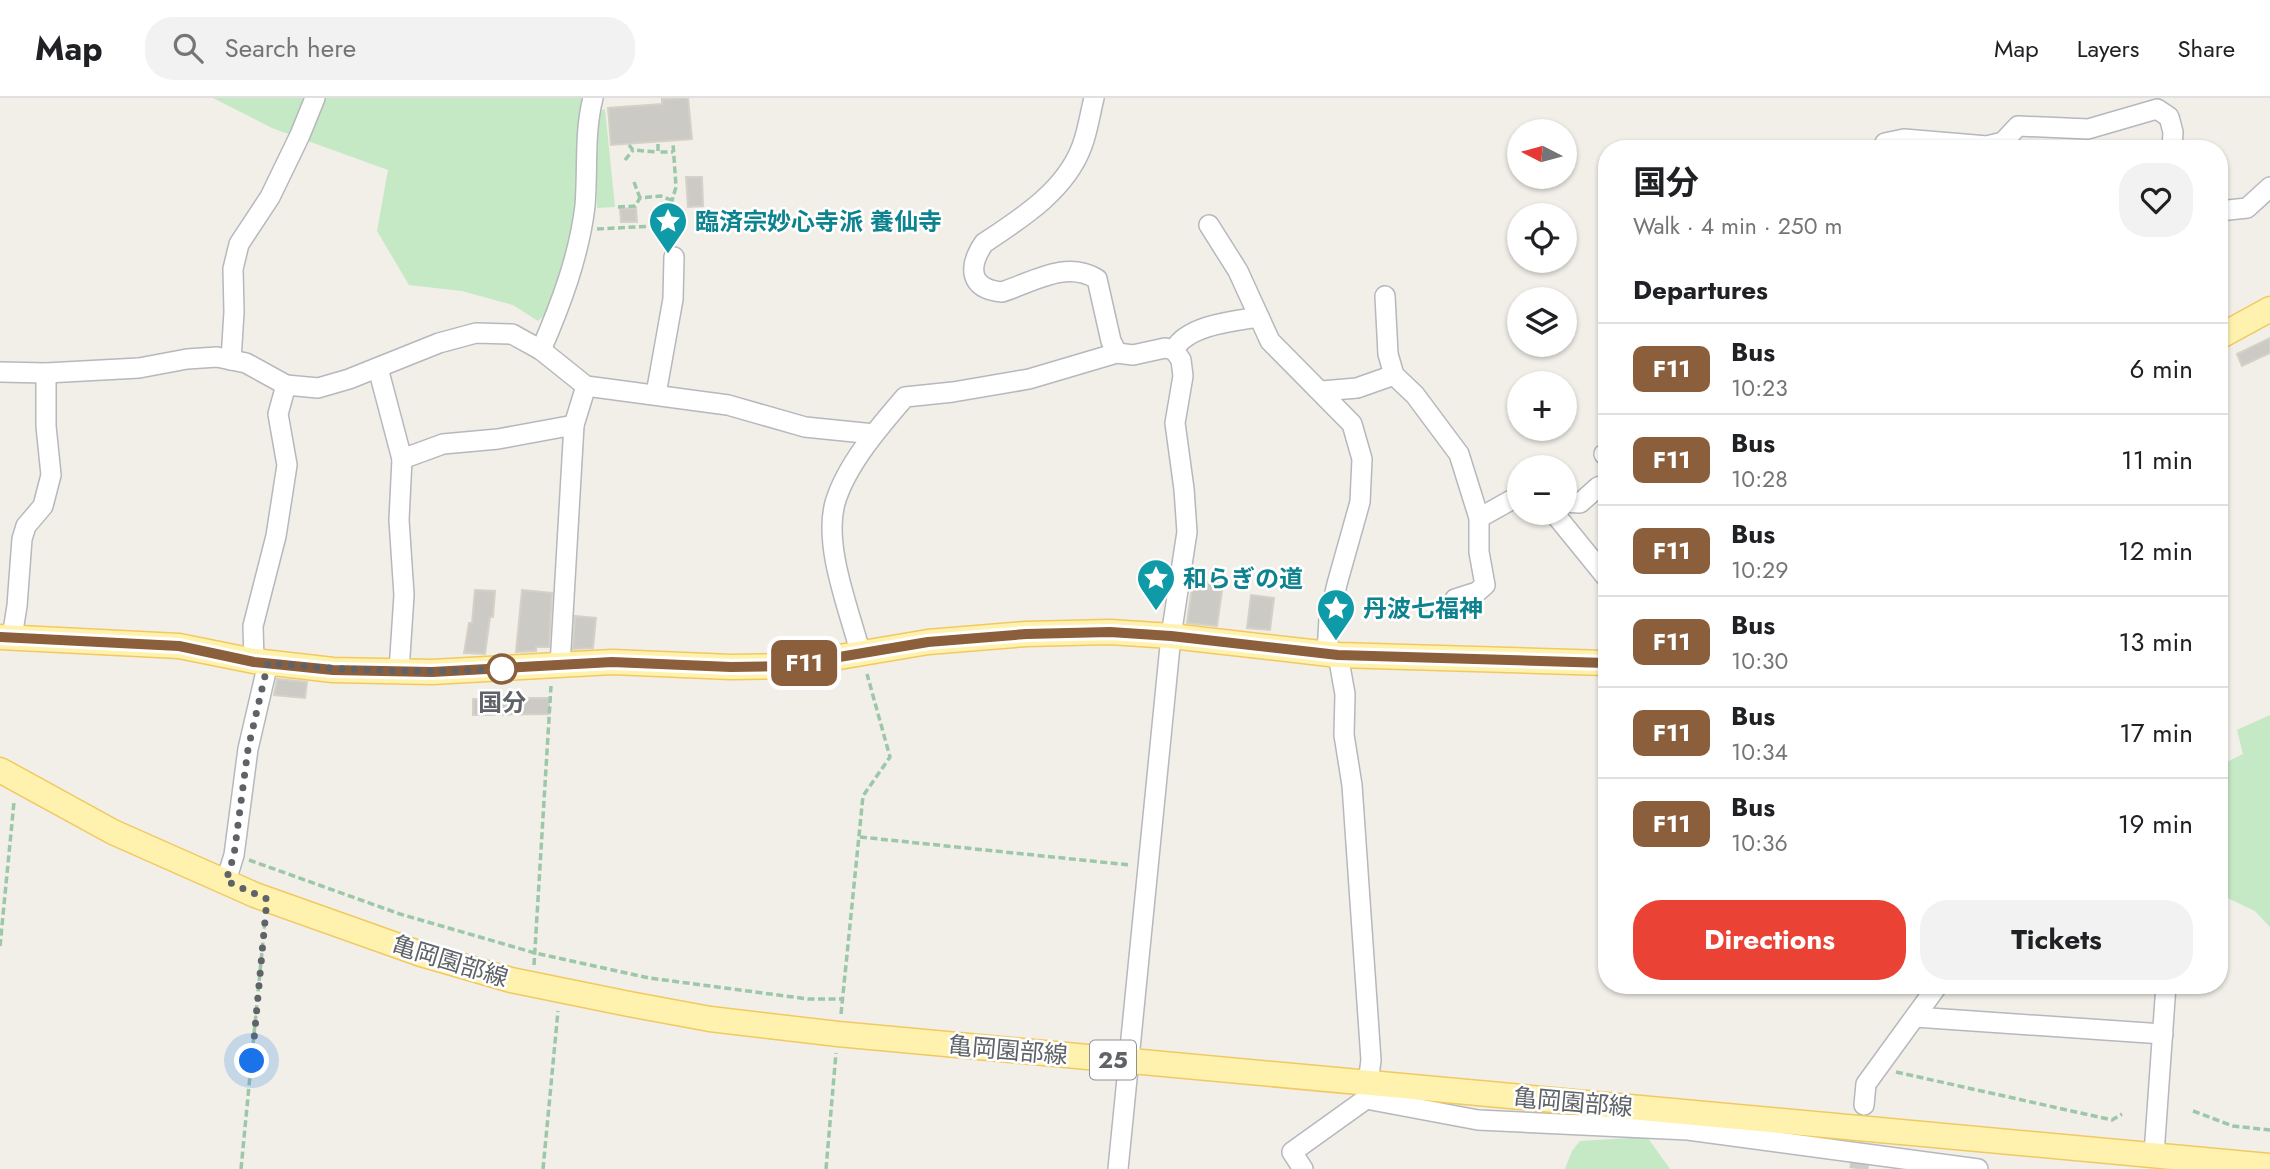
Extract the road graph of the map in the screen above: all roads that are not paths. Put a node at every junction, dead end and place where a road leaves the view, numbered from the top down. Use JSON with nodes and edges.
{"nodes":[{"id":1,"x":314,"y":98,"type":"edge"},
{"id":2,"x":593,"y":98,"type":"edge"},
{"id":3,"x":1094,"y":98,"type":"edge"},
{"id":4,"x":2158,"y":103,"type":"edge"},
{"id":5,"x":2005,"y":140,"type":"edge"},
{"id":6,"x":2173,"y":140,"type":"edge"},
{"id":7,"x":2270,"y":187,"type":"edge"},
{"id":8,"x":2228,"y":210,"type":"edge"},
{"id":9,"x":1209,"y":225,"type":"dead end"},
{"id":10,"x":674,"y":257,"type":"dead end"},
{"id":11,"x":1385,"y":296,"type":"dead end"},
{"id":12,"x":2270,"y":309,"type":"edge"},
{"id":13,"x":1259,"y":317,"type":"junction"},
{"id":14,"x":2228,"y":332,"type":"edge"},
{"id":15,"x":1174,"y":349,"type":"junction"},
{"id":16,"x":541,"y":350,"type":"junction"},
{"id":17,"x":1117,"y":353,"type":"junction"},
{"id":18,"x":231,"y":360,"type":"junction"},
{"id":19,"x":378,"y":368,"type":"junction"},
{"id":20,"x":0,"y":372,"type":"edge"},
{"id":21,"x":46,"y":373,"type":"junction"},
{"id":22,"x":1394,"y":375,"type":"junction"},
{"id":23,"x":286,"y":385,"type":"junction"},
{"id":24,"x":586,"y":386,"type":"junction"},
{"id":25,"x":1322,"y":391,"type":"junction"},
{"id":26,"x":656,"y":394,"type":"junction"},
{"id":27,"x":574,"y":425,"type":"junction"},
{"id":28,"x":874,"y":434,"type":"junction"},
{"id":29,"x":402,"y":459,"type":"junction"},
{"id":30,"x":1598,"y":488,"type":"edge"},
{"id":31,"x":1507,"y":502,"type":"edge"},
{"id":32,"x":1577,"y":503,"type":"edge"},
{"id":33,"x":1479,"y":518,"type":"junction"},
{"id":34,"x":1563,"y":525,"type":"edge"},
{"id":35,"x":1598,"y":567,"type":"edge"},
{"id":36,"x":1455,"y":599,"type":"dead end"},
{"id":37,"x":1171,"y":636,"type":"junction"},
{"id":38,"x":6,"y":637,"type":"edge"},
{"id":39,"x":1333,"y":654,"type":"junction"},
{"id":40,"x":861,"y":655,"type":"junction"},
{"id":41,"x":261,"y":662,"type":"junction"},
{"id":42,"x":1598,"y":663,"type":"edge"},
{"id":43,"x":556,"y":666,"type":"junction"},
{"id":44,"x":399,"y":671,"type":"junction"},
{"id":45,"x":8,"y":774,"type":"edge"},
{"id":46,"x":226,"y":881,"type":"junction"},
{"id":47,"x":1932,"y":994,"type":"edge"},
{"id":48,"x":2165,"y":994,"type":"edge"},
{"id":49,"x":1915,"y":1017,"type":"junction"},
{"id":50,"x":2163,"y":1034,"type":"junction"},
{"id":51,"x":1128,"y":1061,"type":"junction"},
{"id":52,"x":1367,"y":1091,"type":"junction"},
{"id":53,"x":1864,"y":1105,"type":"tunnel mouth"},
{"id":54,"x":2154,"y":1154,"type":"junction"},
{"id":55,"x":2270,"y":1166,"type":"edge"},
{"id":56,"x":1118,"y":1169,"type":"edge"},
{"id":57,"x":1303,"y":1169,"type":"edge"},
{"id":58,"x":1978,"y":1169,"type":"edge"}],
"edges":[{"from":1,"to":18,"type":"street"},
{"from":2,"to":16,"type":"street"},
{"from":3,"to":17,"type":"street"},
{"from":4,"to":5,"type":"street"},
{"from":4,"to":6,"type":"street"},
{"from":7,"to":8,"type":"street"},
{"from":9,"to":13,"type":"street"},
{"from":10,"to":26,"type":"street"},
{"from":11,"to":22,"type":"street"},
{"from":12,"to":14,"type":"main road"},
{"from":13,"to":15,"type":"street"},
{"from":13,"to":25,"type":"street"},
{"from":15,"to":17,"type":"street"},
{"from":15,"to":37,"type":"street"},
{"from":16,"to":19,"type":"street"},
{"from":16,"to":24,"type":"street"},
{"from":17,"to":28,"type":"street"},
{"from":18,"to":21,"type":"street"},
{"from":18,"to":23,"type":"street"},
{"from":19,"to":23,"type":"street"},
{"from":19,"to":29,"type":"street"},
{"from":20,"to":21,"type":"street"},
{"from":21,"to":38,"type":"street"},
{"from":22,"to":25,"type":"street"},
{"from":22,"to":33,"type":"street"},
{"from":23,"to":41,"type":"street"},
{"from":24,"to":26,"type":"street"},
{"from":24,"to":27,"type":"street"},
{"from":25,"to":39,"type":"street"},
{"from":26,"to":28,"type":"street"},
{"from":27,"to":29,"type":"street"},
{"from":27,"to":43,"type":"street"},
{"from":28,"to":40,"type":"street"},
{"from":29,"to":44,"type":"street"},
{"from":30,"to":32,"type":"street"},
{"from":31,"to":33,"type":"street"},
{"from":33,"to":36,"type":"street"},
{"from":34,"to":35,"type":"street"},
{"from":37,"to":39,"type":"main road"},
{"from":37,"to":40,"type":"main road"},
{"from":37,"to":51,"type":"street"},
{"from":38,"to":41,"type":"main road"},
{"from":39,"to":42,"type":"main road"},
{"from":39,"to":52,"type":"street"},
{"from":40,"to":43,"type":"main road"},
{"from":41,"to":44,"type":"main road"},
{"from":41,"to":46,"type":"street"},
{"from":43,"to":44,"type":"main road"},
{"from":45,"to":46,"type":"main road","name":"亀岡園部線","number":"25"},
{"from":46,"to":51,"type":"main road","name":"亀岡園部線","number":"25"},
{"from":47,"to":49,"type":"street"},
{"from":48,"to":50,"type":"street"},
{"from":49,"to":50,"type":"street"},
{"from":49,"to":53,"type":"street"},
{"from":50,"to":54,"type":"street"},
{"from":51,"to":52,"type":"main road","name":"亀岡園部線","number":"25"},
{"from":51,"to":56,"type":"street"},
{"from":52,"to":54,"type":"main road","name":"亀岡園部線","number":"25"},
{"from":52,"to":57,"type":"street"},
{"from":52,"to":58,"type":"street"},
{"from":54,"to":55,"type":"main road","name":"亀岡園部線","number":"25"}]}
